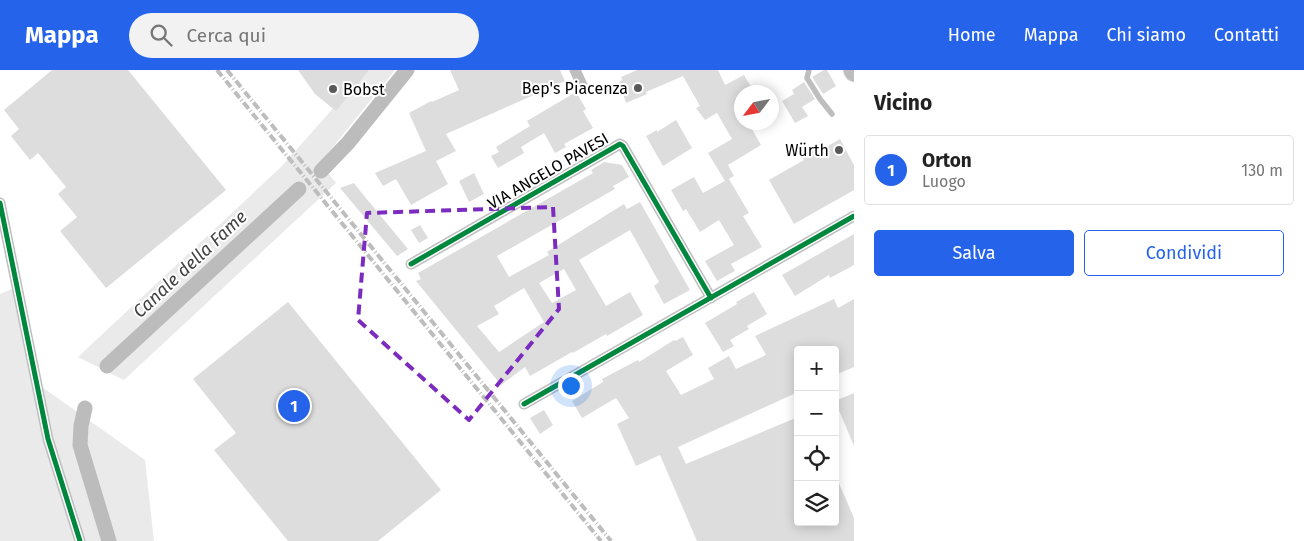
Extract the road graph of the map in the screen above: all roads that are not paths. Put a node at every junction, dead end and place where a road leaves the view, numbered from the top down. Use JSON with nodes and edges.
{"nodes":[{"id":1,"x":575,"y":70,"type":"edge"},
{"id":2,"x":809,"y":70,"type":"edge"},
{"id":3,"x":582,"y":85,"type":"dead end"},
{"id":4,"x":832,"y":114,"type":"dead end"},
{"id":5,"x":0,"y":203,"type":"edge"},
{"id":6,"x":854,"y":216,"type":"edge"},
{"id":7,"x":411,"y":264,"type":"dead end"},
{"id":8,"x":711,"y":298,"type":"junction"},
{"id":9,"x":524,"y":404,"type":"dead end"},
{"id":10,"x":80,"y":541,"type":"edge"}],
"edges":[{"from":1,"to":3,"type":"street"},
{"from":2,"to":4,"type":"lane"},
{"from":5,"to":10,"type":"street"},
{"from":6,"to":8,"type":"street"},
{"from":7,"to":8,"type":"street","name":"VIA ANGELO PAVESI"},
{"from":8,"to":9,"type":"street"}]}
